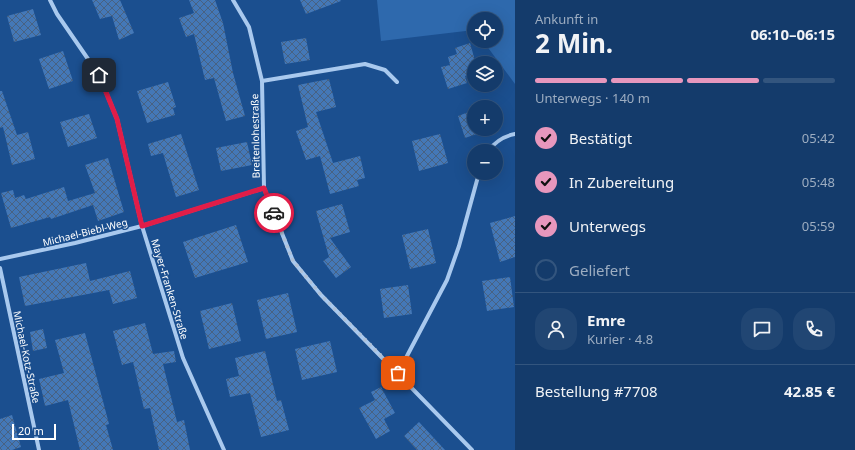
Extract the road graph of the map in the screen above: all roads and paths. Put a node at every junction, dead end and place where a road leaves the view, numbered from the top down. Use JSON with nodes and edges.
{"nodes":[{"id":1,"x":50,"y":0,"type":"edge"},
{"id":2,"x":233,"y":0,"type":"edge"},
{"id":3,"x":262,"y":81,"type":"junction"},
{"id":4,"x":397,"y":82,"type":"dead end"},
{"id":5,"x":515,"y":134,"type":"edge"},
{"id":6,"x":493,"y":144,"type":"edge"},
{"id":7,"x":477,"y":180,"type":"edge"},
{"id":8,"x":264,"y":188,"type":"junction"},
{"id":9,"x":142,"y":226,"type":"junction"},
{"id":10,"x":0,"y":259,"type":"edge"},
{"id":11,"x":0,"y":268,"type":"edge"},
{"id":12,"x":398,"y":373,"type":"junction"},
{"id":13,"x":39,"y":450,"type":"edge"},
{"id":14,"x":224,"y":450,"type":"edge"},
{"id":15,"x":472,"y":450,"type":"edge"}],
"edges":[{"from":1,"to":9,"type":"street","name":"Mayer-Franken-Straße"},
{"from":2,"to":3,"type":"street","name":"Breitenlohestraße"},
{"from":3,"to":4,"type":"street","name":"Breitenlohestraße"},
{"from":3,"to":8,"type":"street","name":"Breitenlohestraße"},
{"from":5,"to":6,"type":"street"},
{"from":7,"to":12,"type":"street"},
{"from":8,"to":9,"type":"street","name":"Michael-Biebl-Weg"},
{"from":8,"to":12,"type":"street","name":"Breitenlohestraße"},
{"from":9,"to":10,"type":"street","name":"Michael-Biebl-Weg"},
{"from":9,"to":14,"type":"street","name":"Mayer-Franken-Straße"},
{"from":11,"to":13,"type":"street","name":"Michael-Kotz-Straße"},
{"from":12,"to":15,"type":"street","name":"Breitenlohestraße"}]}
